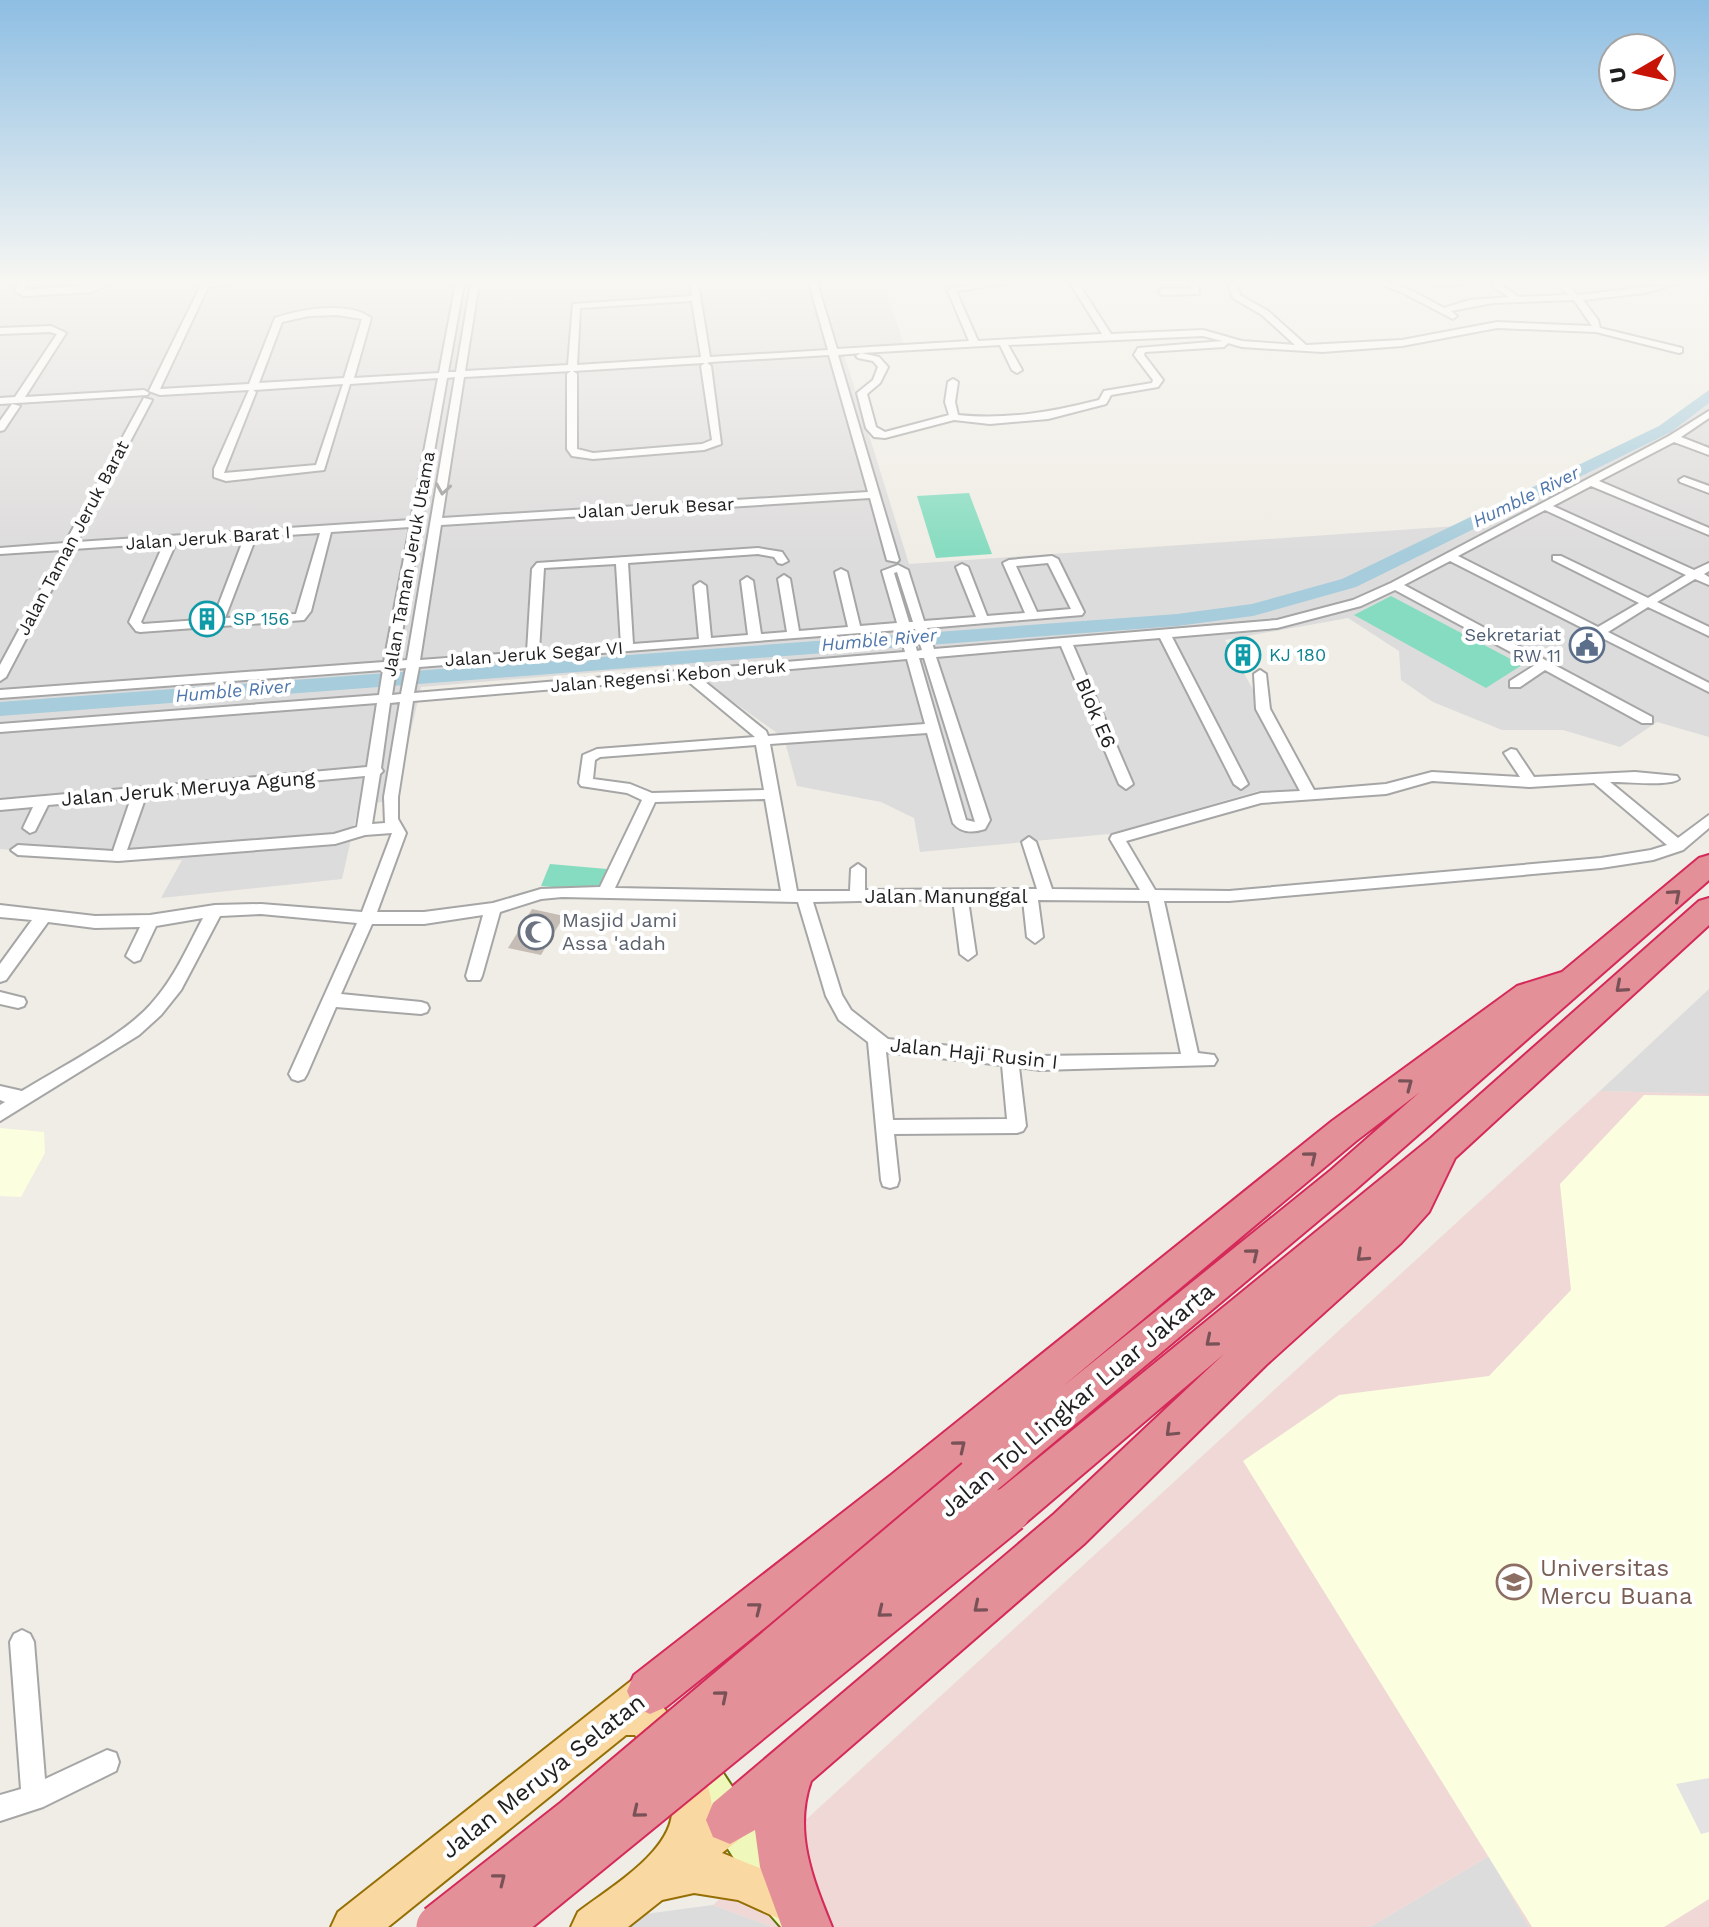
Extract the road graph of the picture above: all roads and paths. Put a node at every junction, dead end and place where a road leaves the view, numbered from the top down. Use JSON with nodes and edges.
{"nodes":[{"id":1,"x":36,"y":373,"type":"edge"},
{"id":2,"x":162,"y":373,"type":"edge"},
{"id":3,"x":258,"y":373,"type":"edge"},
{"id":4,"x":350,"y":373,"type":"edge"},
{"id":5,"x":443,"y":373,"type":"edge"},
{"id":6,"x":463,"y":373,"type":"edge"},
{"id":7,"x":537,"y":373,"type":"edge"},
{"id":8,"x":572,"y":373,"type":"edge"},
{"id":9,"x":707,"y":373,"type":"edge"},
{"id":10,"x":839,"y":373,"type":"edge"},
{"id":11,"x":880,"y":373,"type":"edge"},
{"id":12,"x":1153,"y":373,"type":"edge"},
{"id":13,"x":462,"y":377,"type":"junction"},
{"id":14,"x":442,"y":379,"type":"junction"},
{"id":15,"x":953,"y":382,"type":"dead end"},
{"id":16,"x":347,"y":384,"type":"junction"},
{"id":17,"x":252,"y":389,"type":"junction"},
{"id":18,"x":151,"y":395,"type":"junction"},
{"id":19,"x":16,"y":403,"type":"junction"},
{"id":20,"x":0,"y":404,"type":"edge"},
{"id":21,"x":1709,"y":414,"type":"edge"},
{"id":22,"x":954,"y":417,"type":"junction"},
{"id":23,"x":0,"y":428,"type":"edge"},
{"id":24,"x":1678,"y":435,"type":"junction"},
{"id":25,"x":1709,"y":441,"type":"edge"},
{"id":26,"x":449,"y":451,"type":"junction"},
{"id":27,"x":430,"y":452,"type":"junction"},
{"id":28,"x":1709,"y":452,"type":"edge"},
{"id":29,"x":1684,"y":480,"type":"dead end"},
{"id":30,"x":1591,"y":482,"type":"junction"},
{"id":31,"x":1709,"y":490,"type":"edge"},
{"id":32,"x":874,"y":495,"type":"junction"},
{"id":33,"x":1544,"y":506,"type":"junction"},
{"id":34,"x":438,"y":522,"type":"junction"},
{"id":35,"x":416,"y":523,"type":"junction"},
{"id":36,"x":326,"y":530,"type":"junction"},
{"id":37,"x":1709,"y":532,"type":"edge"},
{"id":38,"x":251,"y":535,"type":"junction"},
{"id":39,"x":171,"y":540,"type":"junction"},
{"id":40,"x":69,"y":547,"type":"junction"},
{"id":41,"x":0,"y":551,"type":"edge"},
{"id":42,"x":1449,"y":556,"type":"junction"},
{"id":43,"x":1557,"y":558,"type":"dead end"},
{"id":44,"x":622,"y":560,"type":"junction"},
{"id":45,"x":893,"y":560,"type":"dead end"},
{"id":46,"x":782,"y":561,"type":"dead end"},
{"id":47,"x":1709,"y":566,"type":"edge"},
{"id":48,"x":962,"y":567,"type":"dead end"},
{"id":49,"x":841,"y":572,"type":"dead end"},
{"id":50,"x":1695,"y":575,"type":"junction"},
{"id":51,"x":784,"y":579,"type":"dead end"},
{"id":52,"x":747,"y":581,"type":"dead end"},
{"id":53,"x":1709,"y":581,"type":"edge"},
{"id":54,"x":1395,"y":585,"type":"junction"},
{"id":55,"x":700,"y":586,"type":"dead end"},
{"id":56,"x":1649,"y":603,"type":"junction"},
{"id":57,"x":1033,"y":616,"type":"junction"},
{"id":58,"x":983,"y":620,"type":"junction"},
{"id":59,"x":217,"y":624,"type":"junction"},
{"id":60,"x":920,"y":628,"type":"junction"},
{"id":61,"x":905,"y":629,"type":"junction"},
{"id":62,"x":855,"y":631,"type":"junction"},
{"id":63,"x":1600,"y":631,"type":"junction"},
{"id":64,"x":1709,"y":632,"type":"edge"},
{"id":65,"x":794,"y":635,"type":"junction"},
{"id":66,"x":1165,"y":635,"type":"junction"},
{"id":67,"x":755,"y":638,"type":"junction"},
{"id":68,"x":705,"y":642,"type":"junction"},
{"id":69,"x":1065,"y":642,"type":"junction"},
{"id":70,"x":627,"y":647,"type":"junction"},
{"id":71,"x":927,"y":650,"type":"junction"},
{"id":72,"x":911,"y":651,"type":"junction"},
{"id":73,"x":533,"y":653,"type":"junction"},
{"id":74,"x":411,"y":665,"type":"junction"},
{"id":75,"x":1544,"y":665,"type":"junction"},
{"id":76,"x":389,"y":667,"type":"junction"},
{"id":77,"x":687,"y":674,"type":"junction"},
{"id":78,"x":1260,"y":674,"type":"dead end"},
{"id":79,"x":0,"y":677,"type":"edge"},
{"id":80,"x":1515,"y":684,"type":"dead end"},
{"id":81,"x":1709,"y":688,"type":"edge"},
{"id":82,"x":408,"y":692,"type":"junction"},
{"id":83,"x":0,"y":694,"type":"edge"},
{"id":84,"x":386,"y":694,"type":"junction"},
{"id":85,"x":1647,"y":720,"type":"dead end"},
{"id":86,"x":0,"y":728,"type":"edge"},
{"id":87,"x":933,"y":728,"type":"junction"},
{"id":88,"x":764,"y":742,"type":"junction"},
{"id":89,"x":1511,"y":753,"type":"dead end"},
{"id":90,"x":376,"y":771,"type":"junction"},
{"id":91,"x":1598,"y":779,"type":"junction"},
{"id":92,"x":1672,"y":779,"type":"dead end"},
{"id":93,"x":1530,"y":782,"type":"junction"},
{"id":94,"x":1126,"y":784,"type":"dead end"},
{"id":95,"x":1241,"y":784,"type":"dead end"},
{"id":96,"x":140,"y":793,"type":"junction"},
{"id":97,"x":769,"y":794,"type":"junction"},
{"id":98,"x":1309,"y":794,"type":"junction"},
{"id":99,"x":650,"y":798,"type":"junction"},
{"id":100,"x":43,"y":801,"type":"junction"},
{"id":101,"x":0,"y":805,"type":"edge"},
{"id":102,"x":1709,"y":820,"type":"edge"},
{"id":103,"x":397,"y":826,"type":"junction"},
{"id":104,"x":30,"y":828,"type":"dead end"},
{"id":105,"x":364,"y":830,"type":"junction"},
{"id":106,"x":1029,"y":842,"type":"dead end"},
{"id":107,"x":1678,"y":846,"type":"junction"},
{"id":108,"x":18,"y":850,"type":"dead end"},
{"id":109,"x":118,"y":856,"type":"junction"},
{"id":110,"x":1709,"y":865,"type":"edge"},
{"id":111,"x":858,"y":869,"type":"dead end"},
{"id":112,"x":604,"y":894,"type":"junction"},
{"id":113,"x":1153,"y":894,"type":"junction"},
{"id":114,"x":960,"y":895,"type":"junction"},
{"id":115,"x":857,"y":896,"type":"junction"},
{"id":116,"x":1030,"y":896,"type":"junction"},
{"id":117,"x":1047,"y":896,"type":"junction"},
{"id":118,"x":797,"y":897,"type":"junction"},
{"id":119,"x":493,"y":908,"type":"junction"},
{"id":120,"x":1709,"y":908,"type":"edge"},
{"id":121,"x":0,"y":911,"type":"edge"},
{"id":122,"x":215,"y":911,"type":"junction"},
{"id":123,"x":43,"y":917,"type":"junction"},
{"id":124,"x":367,"y":918,"type":"junction"},
{"id":125,"x":150,"y":921,"type":"junction"},
{"id":126,"x":1035,"y":937,"type":"dead end"},
{"id":127,"x":968,"y":954,"type":"dead end"},
{"id":128,"x":134,"y":956,"type":"dead end"},
{"id":129,"x":0,"y":976,"type":"edge"},
{"id":130,"x":474,"y":976,"type":"dead end"},
{"id":131,"x":1571,"y":981,"type":"junction"},
{"id":132,"x":0,"y":998,"type":"edge"},
{"id":133,"x":333,"y":1000,"type":"junction"},
{"id":134,"x":18,"y":1002,"type":"dead end"},
{"id":135,"x":421,"y":1008,"type":"dead end"},
{"id":136,"x":876,"y":1041,"type":"junction"},
{"id":137,"x":1010,"y":1060,"type":"junction"},
{"id":138,"x":298,"y":1074,"type":"dead end"},
{"id":139,"x":0,"y":1093,"type":"edge"},
{"id":140,"x":23,"y":1099,"type":"junction"},
{"id":141,"x":0,"y":1114,"type":"edge"},
{"id":142,"x":883,"y":1127,"type":"junction"},
{"id":143,"x":1443,"y":1148,"type":"junction"},
{"id":144,"x":890,"y":1180,"type":"dead end"},
{"id":145,"x":22,"y":1642,"type":"dead end"},
{"id":146,"x":650,"y":1691,"type":"junction"},
{"id":147,"x":618,"y":1716,"type":"junction"},
{"id":148,"x":107,"y":1762,"type":"dead end"},
{"id":149,"x":794,"y":1764,"type":"junction"},
{"id":150,"x":34,"y":1798,"type":"junction"},
{"id":151,"x":0,"y":1808,"type":"edge"},
{"id":152,"x":730,"y":1820,"type":"junction"},
{"id":153,"x":659,"y":1875,"type":"junction"},
{"id":154,"x":799,"y":1917,"type":"edge"},
{"id":155,"x":353,"y":1927,"type":"edge"},
{"id":156,"x":439,"y":1927,"type":"edge"},
{"id":157,"x":497,"y":1927,"type":"edge"},
{"id":158,"x":593,"y":1927,"type":"edge"}],
"edges":[{"from":1,"to":19,"type":"street"},
{"from":2,"to":18,"type":"street","name":"Jalan Taman Jeruk Barat"},
{"from":3,"to":17,"type":"street"},
{"from":4,"to":16,"type":"street"},
{"from":5,"to":14,"type":"street","name":"Jalan Taman Jeruk Utama"},
{"from":6,"to":13,"type":"street","name":"Jalan Taman Jeruk Utama"},
{"from":7,"to":13,"type":"street"},
{"from":8,"to":9,"type":"street"},
{"from":10,"to":32,"type":"street"},
{"from":11,"to":22,"type":"street"},
{"from":12,"to":22,"type":"street"},
{"from":13,"to":14,"type":"street"},
{"from":13,"to":26,"type":"street","name":"Jalan Taman Jeruk Utama"},
{"from":14,"to":16,"type":"street"},
{"from":14,"to":27,"type":"street","name":"Jalan Taman Jeruk Utama"},
{"from":15,"to":22,"type":"street"},
{"from":16,"to":17,"type":"street"},
{"from":16,"to":17,"type":"street"},
{"from":17,"to":18,"type":"street"},
{"from":18,"to":19,"type":"street"},
{"from":18,"to":40,"type":"street","name":"Jalan Taman Jeruk Barat"},
{"from":19,"to":20,"type":"street"},
{"from":19,"to":23,"type":"street"},
{"from":21,"to":24,"type":"street","name":"Jalan Regensi Kebon Jeruk"},
{"from":24,"to":25,"type":"street"},
{"from":24,"to":28,"type":"street"},
{"from":24,"to":30,"type":"street","name":"Jalan Regensi Kebon Jeruk"},
{"from":26,"to":27,"type":"street"},
{"from":26,"to":34,"type":"street","name":"Jalan Taman Jeruk Utama","one_way":true},
{"from":27,"to":35,"type":"street","name":"Jalan Taman Jeruk Utama"},
{"from":29,"to":31,"type":"street"},
{"from":30,"to":33,"type":"street","name":"Jalan Regensi Kebon Jeruk"},
{"from":30,"to":37,"type":"street"},
{"from":32,"to":34,"type":"street","name":"Jalan Jeruk Besar"},
{"from":32,"to":45,"type":"street"},
{"from":33,"to":42,"type":"street","name":"Jalan Regensi Kebon Jeruk"},
{"from":33,"to":50,"type":"street"},
{"from":34,"to":74,"type":"street","name":"Jalan Taman Jeruk Utama"},
{"from":35,"to":36,"type":"street","name":"Jalan Jeruk Barat I"},
{"from":35,"to":76,"type":"street","name":"Jalan Taman Jeruk Utama"},
{"from":36,"to":38,"type":"street","name":"Jalan Jeruk Barat I"},
{"from":36,"to":59,"type":"street"},
{"from":38,"to":39,"type":"street","name":"Jalan Jeruk Barat I"},
{"from":38,"to":59,"type":"street"},
{"from":39,"to":40,"type":"street","name":"Jalan Jeruk Barat I"},
{"from":39,"to":59,"type":"street"},
{"from":40,"to":41,"type":"street","name":"Jalan Jeruk Barat I"},
{"from":40,"to":79,"type":"street","name":"Jalan Taman Jeruk Barat"},
{"from":42,"to":54,"type":"street","name":"Jalan Regensi Kebon Jeruk"},
{"from":42,"to":63,"type":"street"},
{"from":43,"to":56,"type":"street"},
{"from":44,"to":46,"type":"street"},
{"from":44,"to":70,"type":"street"},
{"from":44,"to":73,"type":"street"},
{"from":47,"to":50,"type":"street"},
{"from":48,"to":58,"type":"street"},
{"from":49,"to":62,"type":"street"},
{"from":50,"to":53,"type":"street"},
{"from":50,"to":56,"type":"street"},
{"from":51,"to":65,"type":"street"},
{"from":52,"to":67,"type":"street"},
{"from":54,"to":66,"type":"street","name":"Jalan Regensi Kebon Jeruk"},
{"from":54,"to":75,"type":"street"},
{"from":55,"to":68,"type":"street"},
{"from":56,"to":63,"type":"street"},
{"from":56,"to":64,"type":"street"},
{"from":57,"to":57,"type":"street","name":"Jalan Jeruk Segar VI"},
{"from":57,"to":58,"type":"street","name":"Jalan Jeruk Segar VI"},
{"from":58,"to":60,"type":"street","name":"Jalan Jeruk Segar VI"},
{"from":60,"to":61,"type":"street","name":"Jalan Jeruk Segar VI"},
{"from":60,"to":61,"type":"street"},
{"from":60,"to":71,"type":"street"},
{"from":61,"to":62,"type":"street","name":"Jalan Jeruk Segar VI"},
{"from":61,"to":72,"type":"street"},
{"from":62,"to":65,"type":"street","name":"Jalan Jeruk Segar VI"},
{"from":63,"to":81,"type":"street"},
{"from":65,"to":67,"type":"street","name":"Jalan Jeruk Segar VI"},
{"from":66,"to":69,"type":"street","name":"Jalan Regensi Kebon Jeruk"},
{"from":66,"to":95,"type":"street"},
{"from":67,"to":68,"type":"street","name":"Jalan Jeruk Segar VI"},
{"from":68,"to":70,"type":"street","name":"Jalan Jeruk Segar VI"},
{"from":69,"to":71,"type":"street","name":"Jalan Regensi Kebon Jeruk"},
{"from":69,"to":94,"type":"street","name":"Blok E6"},
{"from":70,"to":73,"type":"street","name":"Jalan Jeruk Segar VI"},
{"from":71,"to":72,"type":"street","name":"Jalan Regensi Kebon Jeruk"},
{"from":71,"to":87,"type":"street"},
{"from":72,"to":77,"type":"street","name":"Jalan Regensi Kebon Jeruk"},
{"from":72,"to":87,"type":"street"},
{"from":73,"to":74,"type":"street","name":"Jalan Jeruk Segar VI"},
{"from":74,"to":76,"type":"street","name":"Jalan Jeruk Segar VI"},
{"from":74,"to":82,"type":"street","name":"Jalan Taman Jeruk Utama"},
{"from":75,"to":80,"type":"street"},
{"from":75,"to":85,"type":"street"},
{"from":76,"to":83,"type":"street","name":"Jalan Jeruk Segar VI"},
{"from":76,"to":84,"type":"street","name":"Jalan Taman Jeruk Utama"},
{"from":77,"to":82,"type":"street","name":"Jalan Regensi Kebon Jeruk"},
{"from":77,"to":88,"type":"street"},
{"from":78,"to":98,"type":"street"},
{"from":82,"to":84,"type":"street","name":"Jalan Regensi Kebon Jeruk"},
{"from":82,"to":103,"type":"street","name":"Jalan Taman Jeruk Utama"},
{"from":84,"to":86,"type":"street","name":"Jalan Regensi Kebon Jeruk"},
{"from":84,"to":90,"type":"street","name":"Jalan Taman Jeruk Utama"},
{"from":87,"to":88,"type":"street"},
{"from":88,"to":97,"type":"street","name":"Jalan Haji Rusin I"},
{"from":88,"to":99,"type":"street"},
{"from":89,"to":93,"type":"street"},
{"from":90,"to":96,"type":"street","name":"Jalan Jeruk Meruya Agung"},
{"from":90,"to":105,"type":"street","name":"Jalan Taman Jeruk Utama"},
{"from":91,"to":92,"type":"street"},
{"from":91,"to":93,"type":"street"},
{"from":91,"to":107,"type":"street"},
{"from":93,"to":98,"type":"street"},
{"from":96,"to":100,"type":"street","name":"Jalan Jeruk Meruya Agung"},
{"from":96,"to":109,"type":"street"},
{"from":97,"to":99,"type":"street"},
{"from":97,"to":118,"type":"street","name":"Jalan Haji Rusin I"},
{"from":98,"to":113,"type":"street"},
{"from":99,"to":112,"type":"street"},
{"from":100,"to":101,"type":"street","name":"Jalan Jeruk Meruya Agung"},
{"from":100,"to":104,"type":"street"},
{"from":102,"to":107,"type":"street"},
{"from":103,"to":105,"type":"street"},
{"from":103,"to":124,"type":"street"},
{"from":105,"to":109,"type":"street"},
{"from":106,"to":117,"type":"street"},
{"from":107,"to":113,"type":"street","name":"Jalan Manunggal"},
{"from":108,"to":109,"type":"street"},
{"from":131,"to":110,"type":"highway","name":"Jalan Tol Lingkar Luar Jakarta","one_way":true},
{"from":111,"to":115,"type":"street"},
{"from":112,"to":118,"type":"street","name":"Jalan Manunggal"},
{"from":112,"to":119,"type":"street","name":"Jalan Manunggal"},
{"from":113,"to":117,"type":"street","name":"Jalan Manunggal"},
{"from":113,"to":137,"type":"street","name":"Jalan Haji Rusin I"},
{"from":114,"to":115,"type":"street","name":"Jalan Manunggal"},
{"from":114,"to":116,"type":"street","name":"Jalan Manunggal"},
{"from":114,"to":127,"type":"street"},
{"from":115,"to":118,"type":"street","name":"Jalan Manunggal"},
{"from":116,"to":117,"type":"street","name":"Jalan Manunggal"},
{"from":116,"to":126,"type":"street"},
{"from":118,"to":136,"type":"street","name":"Jalan Haji Rusin I"},
{"from":119,"to":124,"type":"street","name":"Jalan Manunggal"},
{"from":119,"to":130,"type":"street"},
{"from":120,"to":143,"type":"highway","name":"Jalan Tol Lingkar Luar Jakarta","one_way":true},
{"from":121,"to":123,"type":"street","name":"Jalan Manunggal"},
{"from":122,"to":124,"type":"street","name":"Jalan Manunggal"},
{"from":122,"to":125,"type":"street","name":"Jalan Manunggal"},
{"from":122,"to":140,"type":"street"},
{"from":123,"to":125,"type":"street","name":"Jalan Manunggal"},
{"from":123,"to":129,"type":"street"},
{"from":124,"to":133,"type":"street"},
{"from":125,"to":128,"type":"street"},
{"from":146,"to":131,"type":"highway","one_way":true},
{"from":156,"to":131,"type":"highway","name":"Jalan Tol Lingkar Luar Jakarta","one_way":true,"bridge":true},
{"from":132,"to":134,"type":"street"},
{"from":133,"to":135,"type":"street"},
{"from":133,"to":138,"type":"street"},
{"from":136,"to":137,"type":"street","name":"Jalan Haji Rusin I"},
{"from":136,"to":142,"type":"street"},
{"from":137,"to":142,"type":"street"},
{"from":139,"to":140,"type":"street"},
{"from":140,"to":141,"type":"street"},
{"from":142,"to":144,"type":"street"},
{"from":143,"to":149,"type":"highway","one_way":true},
{"from":143,"to":157,"type":"highway","name":"Jalan Tol Lingkar Luar Jakarta","one_way":true,"bridge":true},
{"from":145,"to":150,"type":"street"},
{"from":146,"to":147,"type":"main road","name":"Jalan Meruya Selatan"},
{"from":146,"to":152,"type":"main road","name":"Jalan Meruya Selatan"},
{"from":147,"to":153,"type":"main road"},
{"from":147,"to":155,"type":"main road","name":"Jalan Meruya Selatan"},
{"from":148,"to":150,"type":"street"},
{"from":149,"to":152,"type":"highway"},
{"from":149,"to":154,"type":"highway"},
{"from":150,"to":151,"type":"street"},
{"from":152,"to":153,"type":"main road"},
{"from":152,"to":154,"type":"main road","name":"Jalan Meruya Selatan"},
{"from":153,"to":154,"type":"main road"},
{"from":153,"to":158,"type":"main road"}]}
